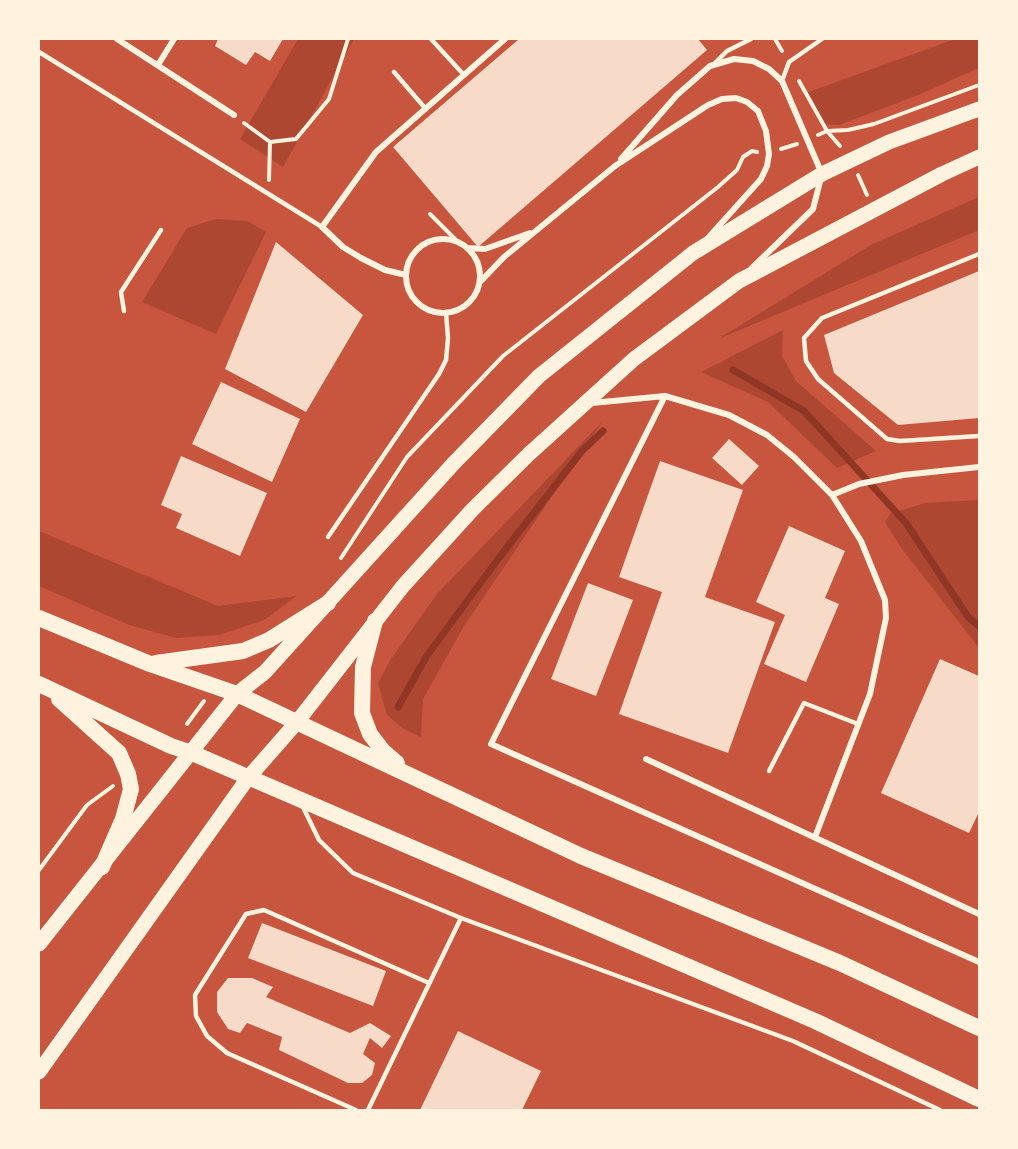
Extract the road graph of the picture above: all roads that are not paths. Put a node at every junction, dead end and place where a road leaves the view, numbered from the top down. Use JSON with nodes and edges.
{"nodes":[{"id":1,"x":117,"y":39,"type":"edge"},
{"id":2,"x":174,"y":39,"type":"edge"},
{"id":3,"x":430,"y":39,"type":"edge"},
{"id":4,"x":505,"y":39,"type":"edge"},
{"id":5,"x":751,"y":39,"type":"edge"},
{"id":6,"x":822,"y":39,"type":"edge"},
{"id":7,"x":39,"y":52,"type":"edge"},
{"id":8,"x":158,"y":65,"type":"junction"},
{"id":9,"x":711,"y":66,"type":"junction"},
{"id":10,"x":394,"y":72,"type":"dead end"},
{"id":11,"x":464,"y":75,"type":"junction"},
{"id":12,"x":782,"y":81,"type":"junction"},
{"id":13,"x":425,"y":108,"type":"junction"},
{"id":14,"x":979,"y":109,"type":"edge"},
{"id":15,"x":234,"y":116,"type":"road end"},
{"id":16,"x":979,"y":157,"type":"edge"},
{"id":17,"x":615,"y":166,"type":"junction"},
{"id":18,"x":822,"y":174,"type":"junction"},
{"id":19,"x":322,"y":227,"type":"junction"},
{"id":20,"x":539,"y":229,"type":"junction"},
{"id":21,"x":161,"y":230,"type":"dead end"},
{"id":22,"x":467,"y":248,"type":"junction"},
{"id":23,"x":693,"y":254,"type":"junction"},
{"id":24,"x":979,"y":254,"type":"edge"},
{"id":25,"x":406,"y":275,"type":"junction"},
{"id":26,"x":739,"y":281,"type":"junction"},
{"id":27,"x":480,"y":282,"type":"junction"},
{"id":28,"x":124,"y":311,"type":"dead end"},
{"id":29,"x":446,"y":313,"type":"junction"},
{"id":30,"x":665,"y":396,"type":"junction"},
{"id":31,"x":583,"y":404,"type":"junction"},
{"id":32,"x":979,"y":436,"type":"edge"},
{"id":33,"x":979,"y":467,"type":"edge"},
{"id":34,"x":832,"y":495,"type":"junction"},
{"id":35,"x":328,"y":537,"type":"dead end"},
{"id":36,"x":328,"y":603,"type":"junction"},
{"id":37,"x":39,"y":618,"type":"edge"},
{"id":38,"x":375,"y":621,"type":"junction"},
{"id":39,"x":150,"y":664,"type":"junction"},
{"id":40,"x":42,"y":685,"type":"edge"},
{"id":41,"x":237,"y":694,"type":"junction"},
{"id":42,"x":297,"y":722,"type":"junction"},
{"id":43,"x":858,"y":724,"type":"junction"},
{"id":44,"x":192,"y":753,"type":"junction"},
{"id":45,"x":646,"y":759,"type":"dead end"},
{"id":46,"x":769,"y":771,"type":"dead end"},
{"id":47,"x":248,"y":778,"type":"junction"},
{"id":48,"x":419,"y":781,"type":"junction"},
{"id":49,"x":300,"y":800,"type":"junction"},
{"id":50,"x":815,"y":837,"type":"junction"},
{"id":51,"x":102,"y":867,"type":"junction"},
{"id":52,"x":979,"y":914,"type":"edge"},
{"id":53,"x":461,"y":918,"type":"junction"},
{"id":54,"x":39,"y":944,"type":"edge"},
{"id":55,"x":979,"y":962,"type":"edge"},
{"id":56,"x":429,"y":983,"type":"junction"},
{"id":57,"x":979,"y":1028,"type":"edge"},
{"id":58,"x":39,"y":1072,"type":"edge"},
{"id":59,"x":979,"y":1099,"type":"edge"},
{"id":60,"x":356,"y":1110,"type":"edge"},
{"id":61,"x":368,"y":1110,"type":"edge"},
{"id":62,"x":940,"y":1110,"type":"edge"}],
"edges":[{"from":1,"to":8,"type":"street"},
{"from":2,"to":8,"type":"street"},
{"from":3,"to":11,"type":"lane"},
{"from":4,"to":11,"type":"street"},
{"from":5,"to":9,"type":"lane"},
{"from":6,"to":12,"type":"lane"},
{"from":7,"to":19,"type":"lane"},
{"from":8,"to":15,"type":"street"},
{"from":9,"to":12,"type":"street"},
{"from":9,"to":17,"type":"street"},
{"from":10,"to":13,"type":"lane"},
{"from":11,"to":13,"type":"street"},
{"from":12,"to":18,"type":"street"},
{"from":13,"to":19,"type":"street"},
{"from":14,"to":18,"type":"main road"},
{"from":16,"to":26,"type":"main road"},
{"from":17,"to":20,"type":"street"},
{"from":17,"to":23,"type":"street"},
{"from":18,"to":23,"type":"main road"},
{"from":18,"to":26,"type":"street"},
{"from":19,"to":25,"type":"street"},
{"from":20,"to":22,"type":"street"},
{"from":20,"to":27,"type":"street"},
{"from":21,"to":28,"type":"lane"},
{"from":22,"to":25,"type":"street"},
{"from":22,"to":27,"type":"street"},
{"from":23,"to":36,"type":"main road"},
{"from":24,"to":32,"type":"lane"},
{"from":25,"to":29,"type":"street"},
{"from":26,"to":31,"type":"main road"},
{"from":27,"to":29,"type":"street"},
{"from":29,"to":35,"type":"lane"},
{"from":30,"to":31,"type":"street"},
{"from":30,"to":34,"type":"street"},
{"from":30,"to":55,"type":"street"},
{"from":31,"to":38,"type":"main road"},
{"from":33,"to":34,"type":"street"},
{"from":34,"to":43,"type":"street"},
{"from":36,"to":39,"type":"highway"},
{"from":36,"to":41,"type":"main road"},
{"from":37,"to":39,"type":"highway"},
{"from":38,"to":42,"type":"main road"},
{"from":38,"to":48,"type":"highway"},
{"from":39,"to":41,"type":"highway"},
{"from":40,"to":44,"type":"highway"},
{"from":40,"to":51,"type":"highway"},
{"from":41,"to":42,"type":"highway"},
{"from":41,"to":44,"type":"main road"},
{"from":42,"to":47,"type":"main road"},
{"from":42,"to":48,"type":"highway"},
{"from":43,"to":46,"type":"lane"},
{"from":43,"to":50,"type":"street"},
{"from":44,"to":47,"type":"highway"},
{"from":44,"to":51,"type":"main road"},
{"from":45,"to":50,"type":"street"},
{"from":47,"to":49,"type":"highway"},
{"from":47,"to":58,"type":"main road"},
{"from":48,"to":57,"type":"highway"},
{"from":49,"to":53,"type":"lane"},
{"from":49,"to":59,"type":"highway"},
{"from":50,"to":52,"type":"street"},
{"from":51,"to":54,"type":"main road"},
{"from":53,"to":56,"type":"lane"},
{"from":53,"to":62,"type":"lane"},
{"from":56,"to":60,"type":"lane"},
{"from":56,"to":61,"type":"lane"}]}
